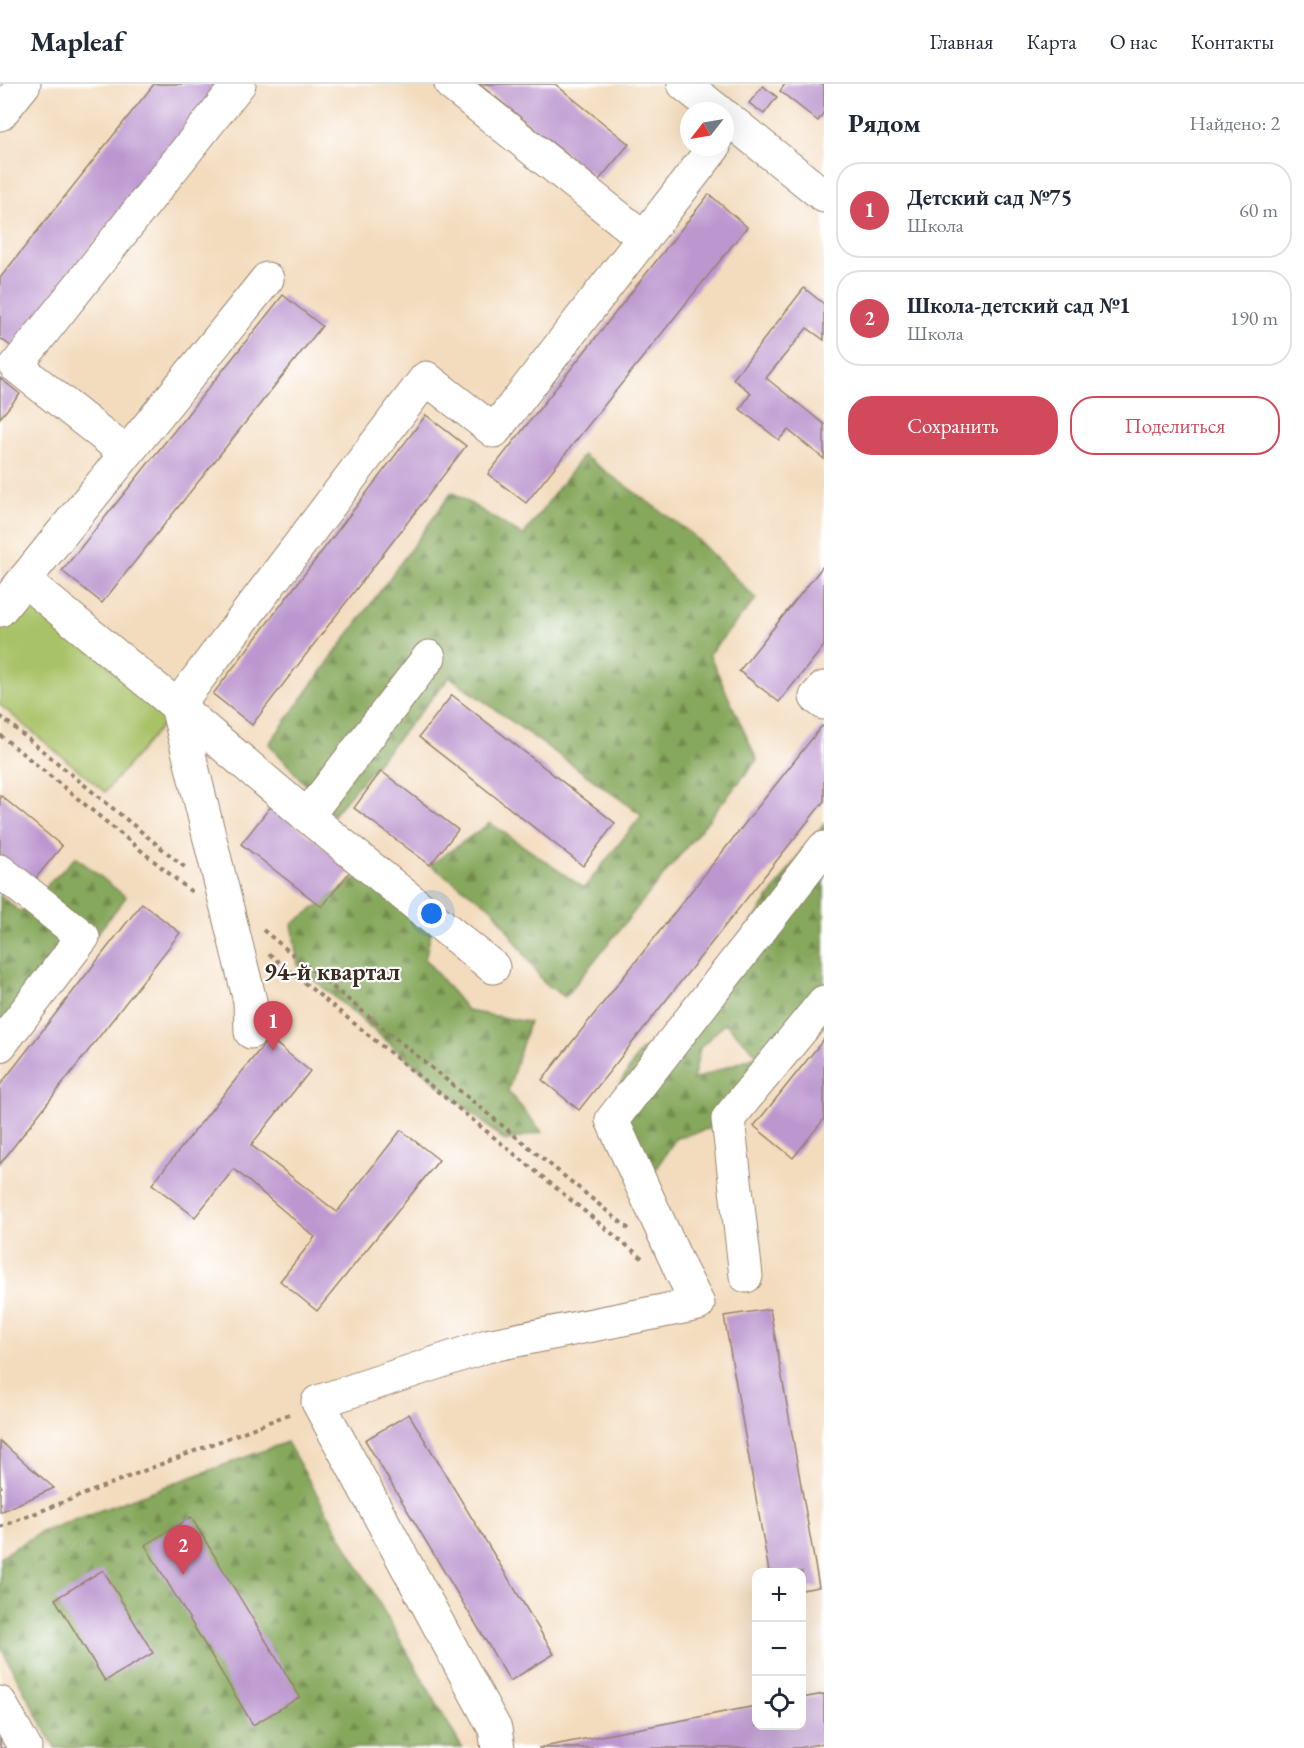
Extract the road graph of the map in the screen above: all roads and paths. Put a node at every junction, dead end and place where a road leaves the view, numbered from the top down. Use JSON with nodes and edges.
{"nodes":[{"id":1,"x":24,"y":84,"type":"edge"},
{"id":2,"x":239,"y":84,"type":"edge"},
{"id":3,"x":451,"y":84,"type":"edge"},
{"id":4,"x":684,"y":84,"type":"edge"},
{"id":5,"x":701,"y":102,"type":"edge"},
{"id":6,"x":0,"y":114,"type":"edge"},
{"id":7,"x":734,"y":134,"type":"edge"},
{"id":8,"x":702,"y":156,"type":"edge"},
{"id":9,"x":824,"y":196,"type":"edge"},
{"id":10,"x":644,"y":238,"type":"junction"},
{"id":11,"x":267,"y":279,"type":"dead end"},
{"id":12,"x":126,"y":453,"type":"junction"},
{"id":13,"x":24,"y":580,"type":"junction"},
{"id":14,"x":0,"y":610,"type":"edge"},
{"id":15,"x":429,"y":657,"type":"dead end"},
{"id":16,"x":824,"y":688,"type":"edge"},
{"id":17,"x":824,"y":703,"type":"edge"},
{"id":18,"x":177,"y":706,"type":"junction"},
{"id":19,"x":0,"y":716,"type":"edge"},
{"id":20,"x":0,"y":735,"type":"edge"},
{"id":21,"x":307,"y":816,"type":"junction"},
{"id":22,"x":824,"y":848,"type":"edge"},
{"id":23,"x":0,"y":871,"type":"edge"},
{"id":24,"x":189,"y":871,"type":"dead end"},
{"id":25,"x":194,"y":893,"type":"dead end"},
{"id":26,"x":263,"y":930,"type":"dead end"},
{"id":27,"x":268,"y":953,"type":"dead end"},
{"id":28,"x":494,"y":967,"type":"dead end"},
{"id":29,"x":824,"y":1002,"type":"edge"},
{"id":30,"x":251,"y":1032,"type":"dead end"},
{"id":31,"x":0,"y":1045,"type":"edge"},
{"id":32,"x":634,"y":1233,"type":"dead end"},
{"id":33,"x":644,"y":1259,"type":"dead end"},
{"id":34,"x":746,"y":1275,"type":"dead end"},
{"id":35,"x":318,"y":1402,"type":"junction"},
{"id":36,"x":0,"y":1527,"type":"edge"},
{"id":37,"x":0,"y":1703,"type":"edge"},
{"id":38,"x":25,"y":1748,"type":"edge"},
{"id":39,"x":498,"y":1748,"type":"edge"}],
"edges":[{"from":1,"to":6,"type":"street"},
{"from":2,"to":12,"type":"street"},
{"from":3,"to":10,"type":"street"},
{"from":4,"to":5,"type":"street"},
{"from":7,"to":9,"type":"street"},
{"from":8,"to":10,"type":"street"},
{"from":10,"to":18,"type":"street"},
{"from":11,"to":12,"type":"street"},
{"from":12,"to":13,"type":"street"},
{"from":13,"to":14,"type":"street"},
{"from":13,"to":18,"type":"street"},
{"from":15,"to":21,"type":"street"},
{"from":16,"to":17,"type":"street"},
{"from":18,"to":21,"type":"street"},
{"from":18,"to":30,"type":"street"},
{"from":19,"to":24,"type":"path"},
{"from":20,"to":25,"type":"path"},
{"from":21,"to":28,"type":"street"},
{"from":22,"to":35,"type":"street"},
{"from":23,"to":31,"type":"street"},
{"from":26,"to":32,"type":"path"},
{"from":27,"to":33,"type":"path"},
{"from":29,"to":34,"type":"street"},
{"from":35,"to":36,"type":"path"},
{"from":35,"to":39,"type":"street"},
{"from":37,"to":38,"type":"street"}]}
